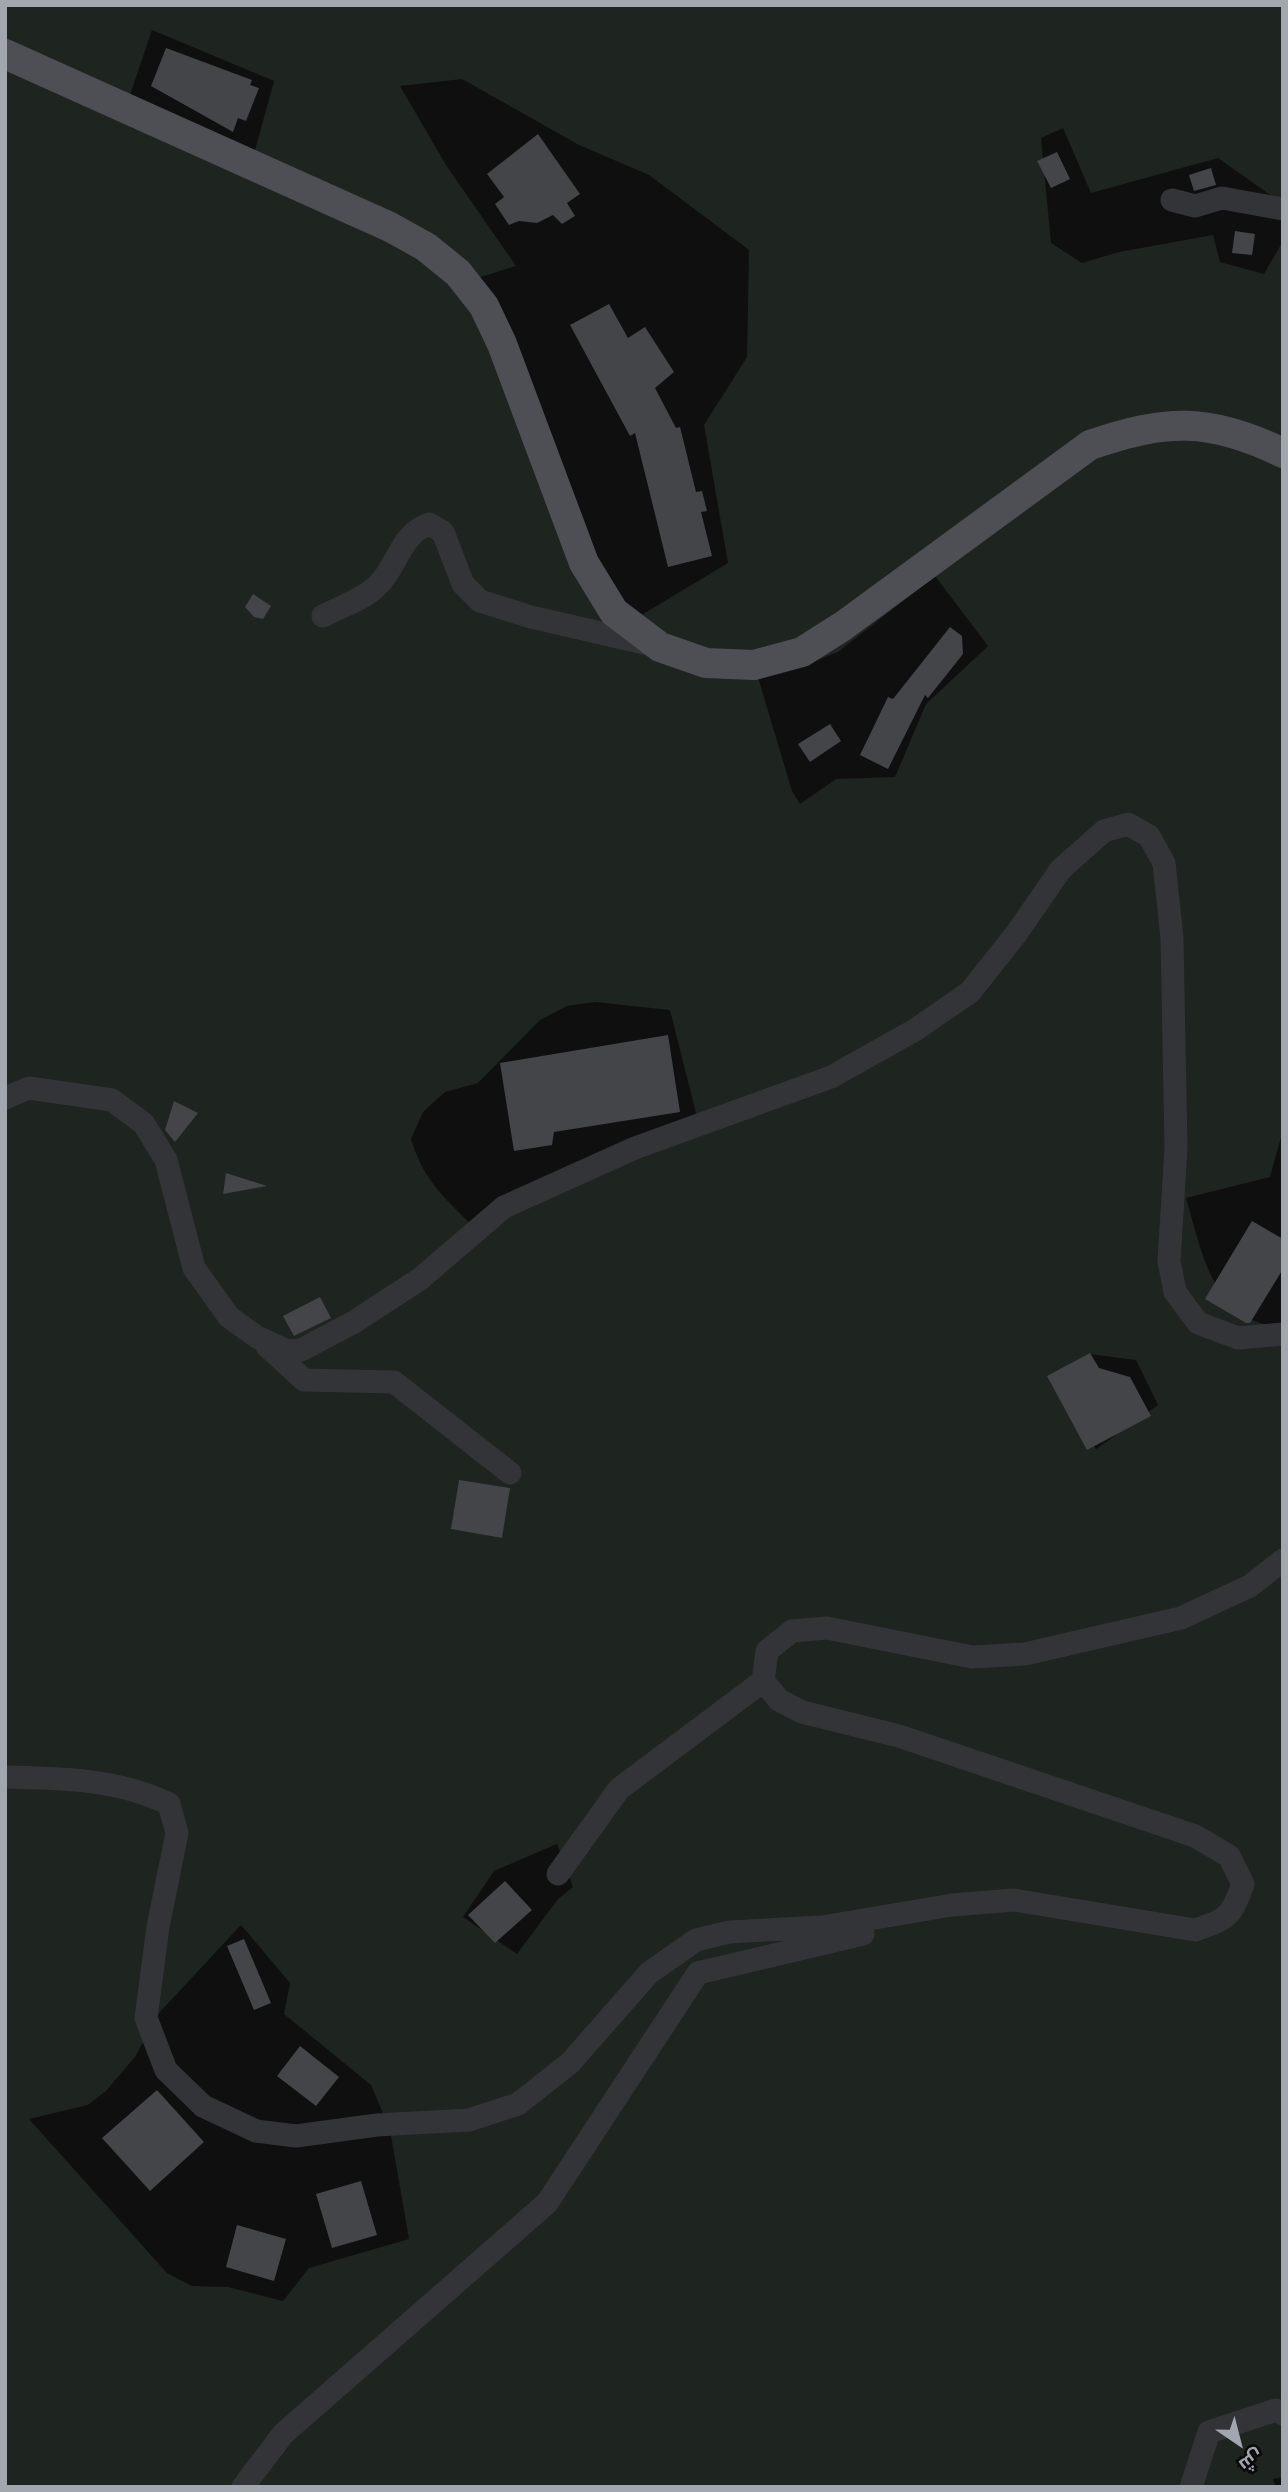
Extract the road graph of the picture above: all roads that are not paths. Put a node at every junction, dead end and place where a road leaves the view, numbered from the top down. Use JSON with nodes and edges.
{"nodes":[{"id":1,"x":5,"y":54,"type":"edge"},
{"id":2,"x":1172,"y":200,"type":"dead end"},
{"id":3,"x":1283,"y":209,"type":"edge"},
{"id":4,"x":1283,"y":453,"type":"edge"},
{"id":5,"x":323,"y":616,"type":"dead end"},
{"id":6,"x":660,"y":647,"type":"junction"},
{"id":7,"x":5,"y":1098,"type":"edge"},
{"id":8,"x":1283,"y":1334,"type":"edge"},
{"id":9,"x":257,"y":1337,"type":"junction"},
{"id":10,"x":510,"y":1473,"type":"dead end"},
{"id":11,"x":1283,"y":1560,"type":"edge"},
{"id":12,"x":764,"y":1681,"type":"junction"},
{"id":13,"x":5,"y":1777,"type":"edge"},
{"id":14,"x":558,"y":1874,"type":"dead end"},
{"id":15,"x":884,"y":1916,"type":"junction"},
{"id":16,"x":1283,"y":2414,"type":"edge"},
{"id":17,"x":243,"y":2487,"type":"edge"},
{"id":18,"x":1191,"y":2487,"type":"edge"}],
"edges":[{"from":1,"to":6,"type":"main road"},
{"from":2,"to":3,"type":"street"},
{"from":4,"to":6,"type":"main road"},
{"from":5,"to":6,"type":"street"},
{"from":7,"to":9,"type":"street"},
{"from":8,"to":9,"type":"street"},
{"from":9,"to":10,"type":"street"},
{"from":11,"to":12,"type":"street"},
{"from":12,"to":14,"type":"street"},
{"from":12,"to":15,"type":"street"},
{"from":13,"to":15,"type":"street"},
{"from":15,"to":17,"type":"street"},
{"from":16,"to":18,"type":"street"}]}
